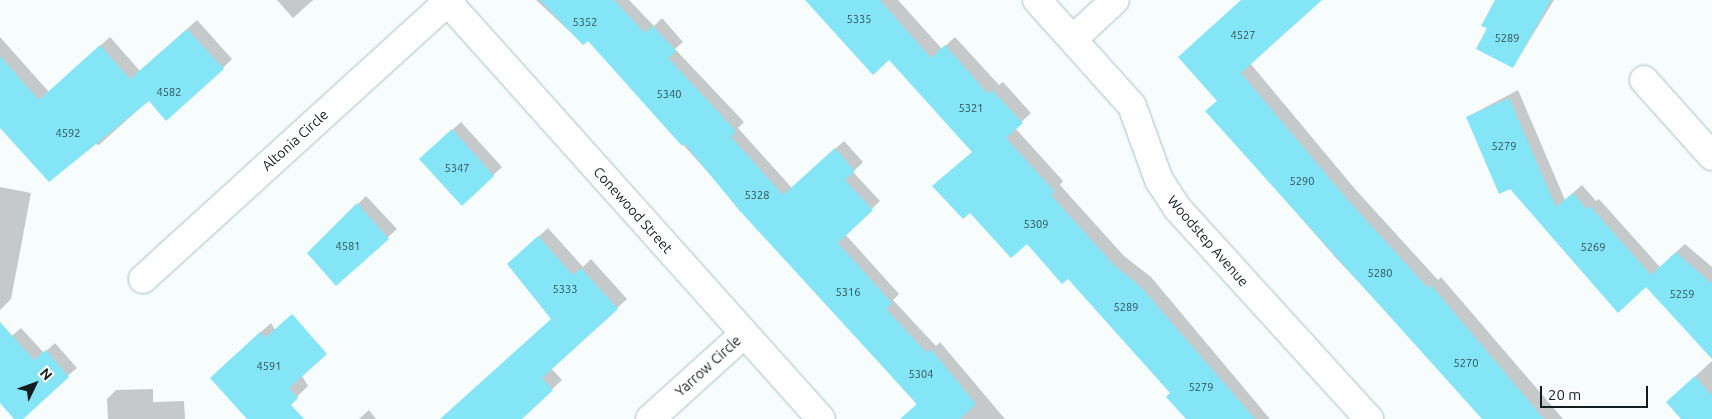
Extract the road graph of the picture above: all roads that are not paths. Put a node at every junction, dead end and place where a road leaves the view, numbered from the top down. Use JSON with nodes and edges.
{"nodes":[{"id":1,"x":1037,"y":0,"type":"edge"},
{"id":2,"x":1116,"y":0,"type":"edge"},
{"id":3,"x":447,"y":1,"type":"edge"},
{"id":4,"x":1073,"y":39,"type":"junction"},
{"id":5,"x":1644,"y":80,"type":"dead end"},
{"id":6,"x":1712,"y":156,"type":"edge"},
{"id":7,"x":143,"y":279,"type":"dead end"},
{"id":8,"x":744,"y":334,"type":"junction"},
{"id":9,"x":650,"y":419,"type":"edge"},
{"id":10,"x":821,"y":419,"type":"edge"},
{"id":11,"x":1368,"y":419,"type":"edge"}],
"edges":[{"from":1,"to":4,"type":"street","name":"Woodstep Avenue"},
{"from":2,"to":4,"type":"street"},
{"from":3,"to":7,"type":"street","name":"Altonia Circle"},
{"from":3,"to":8,"type":"street","name":"Conewood Street"},
{"from":4,"to":11,"type":"street","name":"Woodstep Avenue"},
{"from":5,"to":6,"type":"street"},
{"from":8,"to":9,"type":"street","name":"Yarrow Circle"},
{"from":8,"to":10,"type":"street","name":"Conewood Street"}]}
